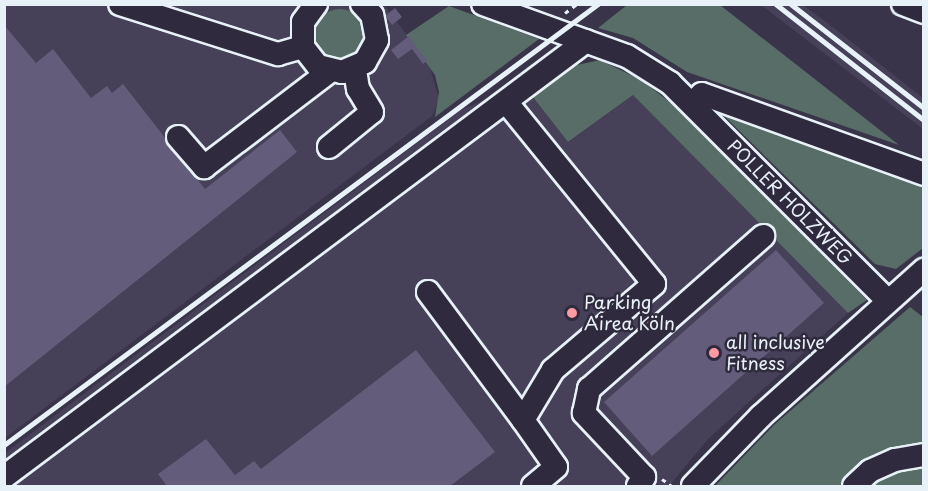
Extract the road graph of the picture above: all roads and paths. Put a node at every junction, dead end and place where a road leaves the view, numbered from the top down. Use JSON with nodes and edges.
{"nodes":[{"id":1,"x":120,"y":4,"type":"edge"},
{"id":2,"x":316,"y":4,"type":"edge"},
{"id":3,"x":483,"y":4,"type":"edge"},
{"id":4,"x":903,"y":4,"type":"edge"},
{"id":5,"x":373,"y":8,"type":"edge"},
{"id":6,"x":924,"y":12,"type":"edge"},
{"id":7,"x":585,"y":41,"type":"junction"},
{"id":8,"x":303,"y":47,"type":"junction"},
{"id":9,"x":355,"y":69,"type":"junction"},
{"id":10,"x":330,"y":71,"type":"junction"},
{"id":11,"x":507,"y":103,"type":"junction"},
{"id":12,"x":692,"y":103,"type":"junction"},
{"id":13,"x":177,"y":137,"type":"dead end"},
{"id":14,"x":329,"y":147,"type":"dead end"},
{"id":15,"x":924,"y":174,"type":"edge"},
{"id":16,"x":763,"y":236,"type":"dead end"},
{"id":17,"x":924,"y":270,"type":"edge"},
{"id":18,"x":428,"y":292,"type":"dead end"},
{"id":19,"x":888,"y":301,"type":"junction"},
{"id":20,"x":523,"y":420,"type":"junction"},
{"id":21,"x":924,"y":455,"type":"edge"},
{"id":22,"x":4,"y":477,"type":"edge"},
{"id":23,"x":533,"y":486,"type":"edge"},
{"id":24,"x":638,"y":486,"type":"edge"},
{"id":25,"x":693,"y":486,"type":"edge"},
{"id":26,"x":854,"y":486,"type":"edge"}],
"edges":[{"from":1,"to":8,"type":"street"},
{"from":2,"to":8,"type":"street"},
{"from":3,"to":7,"type":"street","name":"POLLER HOLZWEG"},
{"from":4,"to":6,"type":"street"},
{"from":5,"to":9,"type":"street"},
{"from":7,"to":11,"type":"street"},
{"from":7,"to":12,"type":"street","name":"POLLER HOLZWEG"},
{"from":8,"to":10,"type":"street"},
{"from":9,"to":10,"type":"street"},
{"from":9,"to":14,"type":"street"},
{"from":10,"to":13,"type":"street"},
{"from":11,"to":20,"type":"street"},
{"from":11,"to":22,"type":"street"},
{"from":12,"to":15,"type":"street","name":"POLLER HOLZWEG"},
{"from":12,"to":19,"type":"street","name":"POLLER HOLZWEG"},
{"from":16,"to":24,"type":"street"},
{"from":17,"to":19,"type":"street"},
{"from":18,"to":20,"type":"street"},
{"from":19,"to":25,"type":"street"},
{"from":20,"to":23,"type":"street"},
{"from":21,"to":26,"type":"street"}]}
